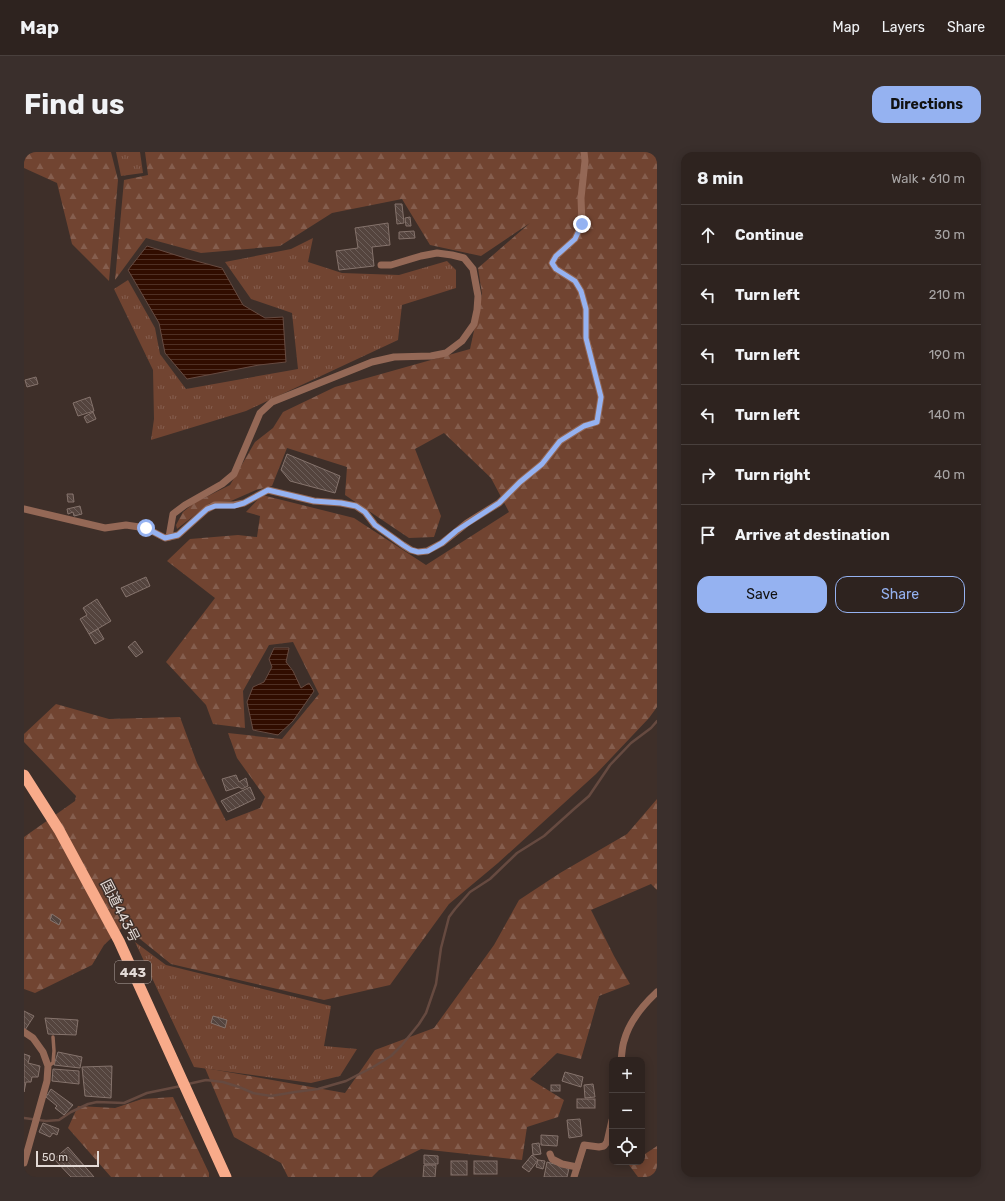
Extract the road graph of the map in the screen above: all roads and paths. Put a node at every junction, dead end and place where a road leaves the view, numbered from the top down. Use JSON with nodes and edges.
{"nodes":[{"id":1,"x":584,"y":152,"type":"edge"},
{"id":2,"x":381,"y":265,"type":"dead end"},
{"id":3,"x":24,"y":509,"type":"edge"},
{"id":4,"x":169,"y":537,"type":"junction"},
{"id":5,"x":24,"y":775,"type":"edge"},
{"id":6,"x":657,"y":992,"type":"edge"},
{"id":7,"x":24,"y":1032,"type":"edge"},
{"id":8,"x":53,"y":1037,"type":"dead end"},
{"id":9,"x":621,"y":1057,"type":"edge"},
{"id":10,"x":48,"y":1066,"type":"junction"},
{"id":11,"x":610,"y":1129,"type":"edge"},
{"id":12,"x":550,"y":1154,"type":"dead end"},
{"id":13,"x":24,"y":1162,"type":"edge"},
{"id":14,"x":577,"y":1167,"type":"junction"},
{"id":15,"x":226,"y":1177,"type":"edge"},
{"id":16,"x":574,"y":1177,"type":"edge"}],
"edges":[{"from":1,"to":4,"type":"street"},
{"from":2,"to":4,"type":"street"},
{"from":3,"to":4,"type":"street"},
{"from":5,"to":15,"type":"highway","name":"国道443号","number":"443"},
{"from":6,"to":9,"type":"street"},
{"from":7,"to":10,"type":"street"},
{"from":8,"to":10,"type":"lane"},
{"from":10,"to":13,"type":"street"},
{"from":11,"to":14,"type":"street"},
{"from":12,"to":14,"type":"street"},
{"from":14,"to":16,"type":"street"}]}
